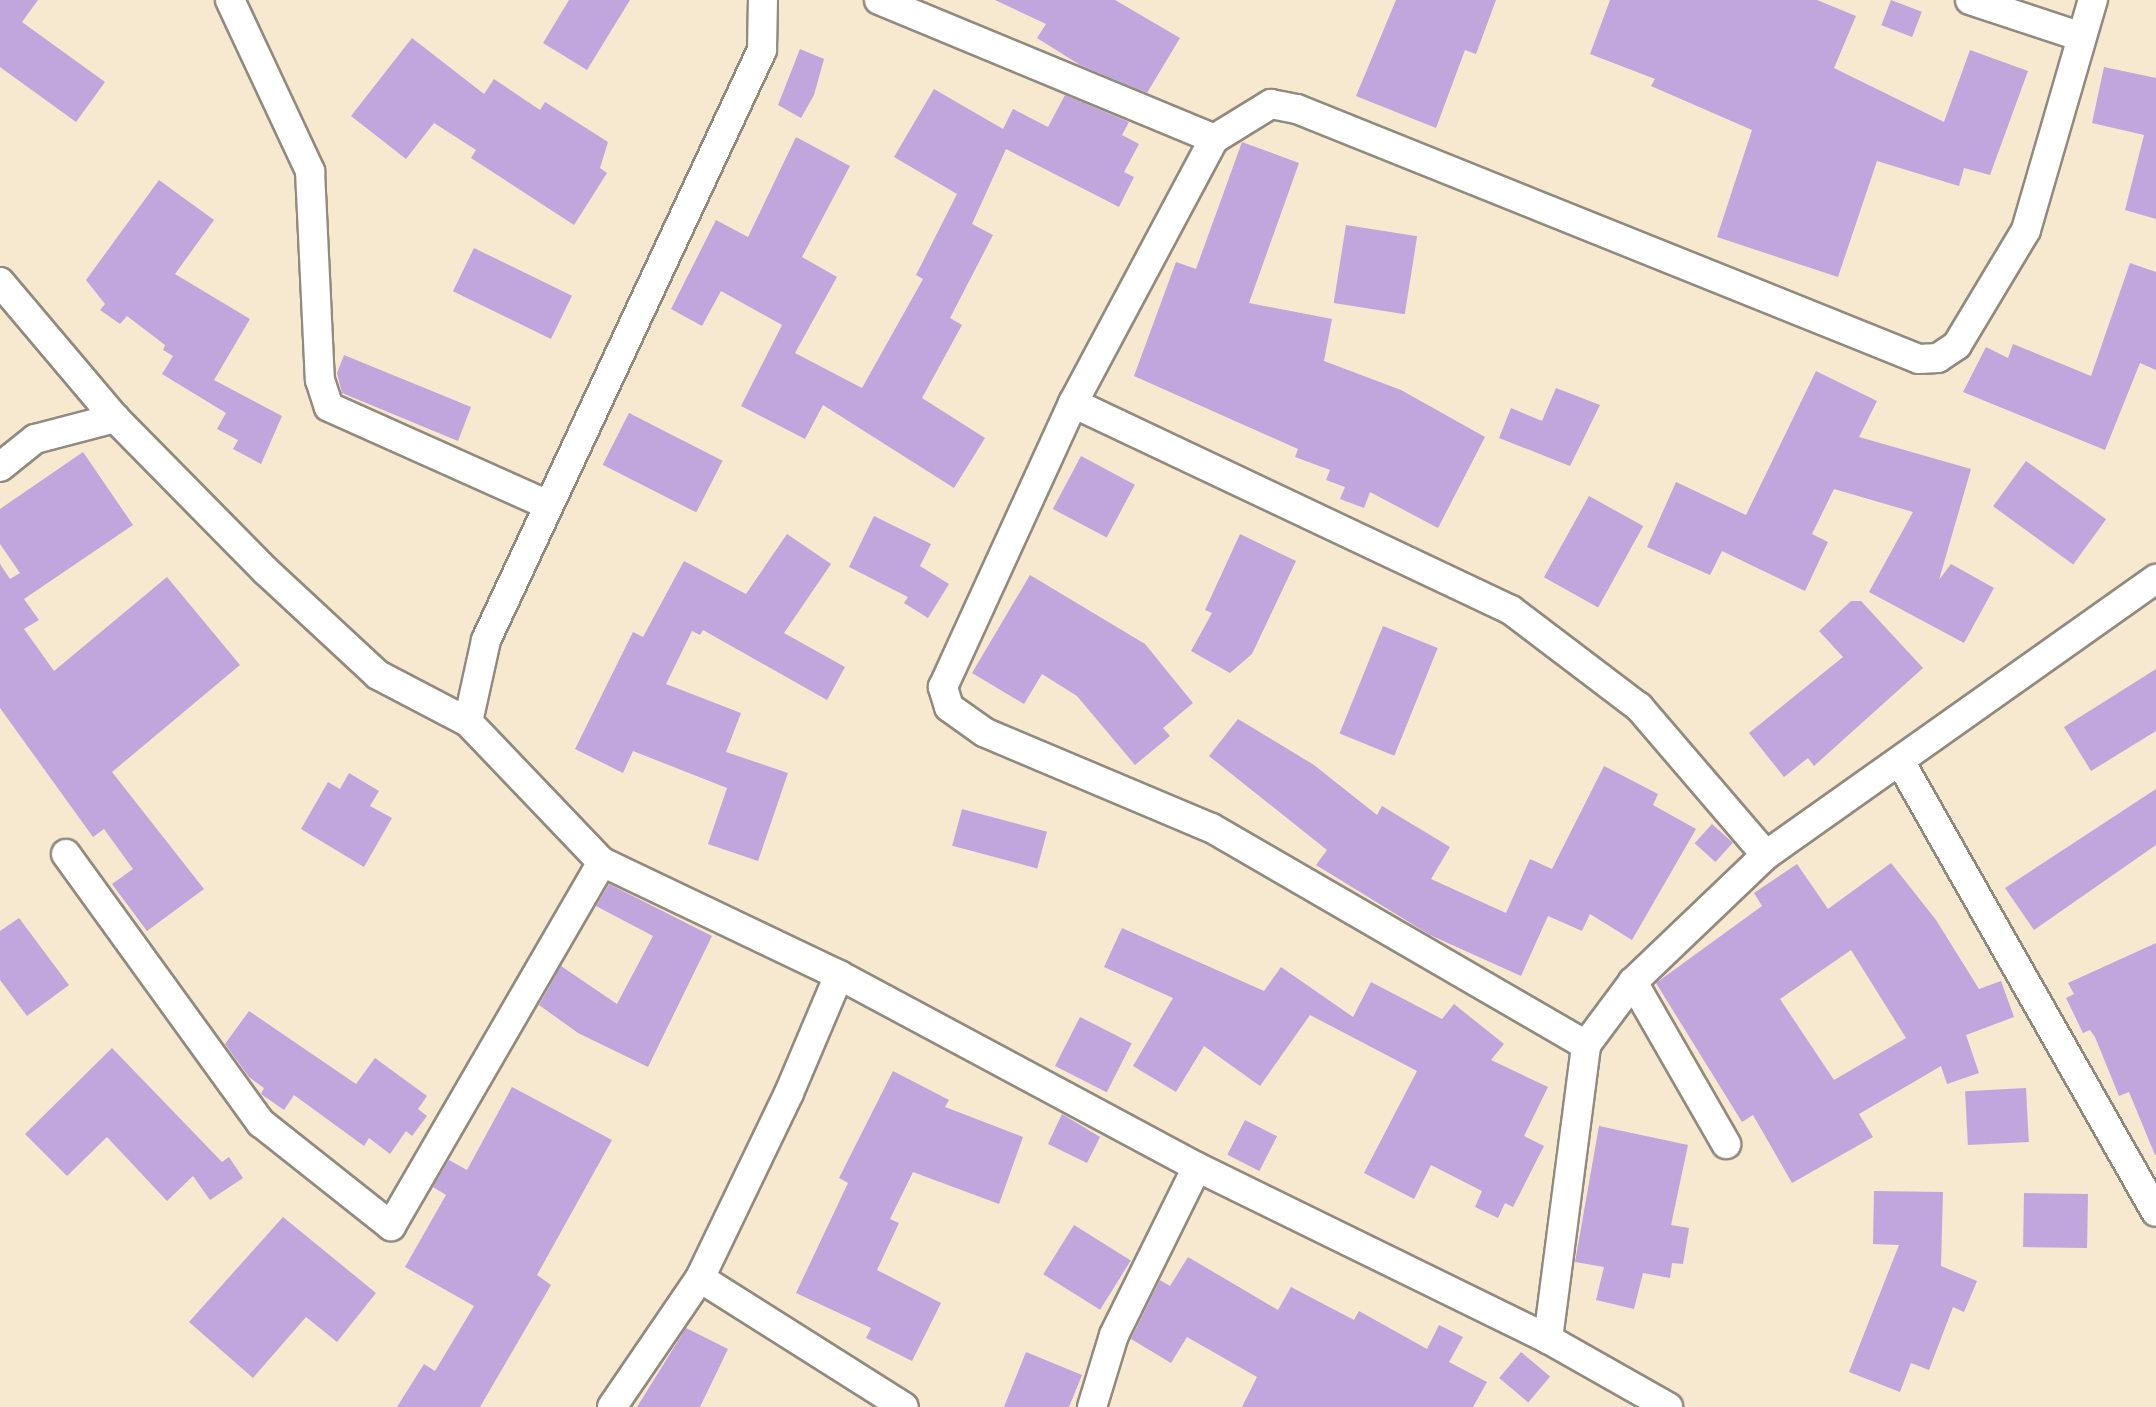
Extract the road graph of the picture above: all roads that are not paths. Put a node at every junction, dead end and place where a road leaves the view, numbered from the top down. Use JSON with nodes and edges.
{"nodes":[{"id":1,"x":230,"y":0,"type":"edge"},
{"id":2,"x":763,"y":0,"type":"edge"},
{"id":3,"x":879,"y":0,"type":"edge"},
{"id":4,"x":1970,"y":0,"type":"edge"},
{"id":5,"x":2093,"y":0,"type":"edge"},
{"id":6,"x":2079,"y":36,"type":"junction"},
{"id":7,"x":1214,"y":139,"type":"junction"},
{"id":8,"x":0,"y":282,"type":"edge"},
{"id":9,"x":1073,"y":403,"type":"junction"},
{"id":10,"x":115,"y":418,"type":"junction"},
{"id":11,"x":0,"y":467,"type":"edge"},
{"id":12,"x":548,"y":505,"type":"junction"},
{"id":13,"x":2156,"y":579,"type":"edge"},
{"id":14,"x":468,"y":722,"type":"junction"},
{"id":15,"x":1901,"y":763,"type":"junction"},
{"id":16,"x":66,"y":854,"type":"dead end"},
{"id":17,"x":1766,"y":855,"type":"junction"},
{"id":18,"x":602,"y":862,"type":"junction"},
{"id":19,"x":839,"y":975,"type":"junction"},
{"id":20,"x":1633,"y":982,"type":"junction"},
{"id":21,"x":1586,"y":1045,"type":"junction"},
{"id":22,"x":1726,"y":1144,"type":"dead end"},
{"id":23,"x":1197,"y":1167,"type":"junction"},
{"id":24,"x":2156,"y":1212,"type":"edge"},
{"id":25,"x":700,"y":1278,"type":"junction"},
{"id":26,"x":1548,"y":1339,"type":"junction"},
{"id":27,"x":612,"y":1407,"type":"edge"},
{"id":28,"x":904,"y":1407,"type":"edge"},
{"id":29,"x":1092,"y":1407,"type":"edge"},
{"id":30,"x":1668,"y":1407,"type":"edge"}],
"edges":[{"from":1,"to":12,"type":"street"},
{"from":2,"to":12,"type":"street"},
{"from":3,"to":7,"type":"street"},
{"from":4,"to":6,"type":"street"},
{"from":5,"to":6,"type":"street"},
{"from":6,"to":7,"type":"street"},
{"from":7,"to":9,"type":"street"},
{"from":8,"to":10,"type":"street"},
{"from":9,"to":17,"type":"street"},
{"from":9,"to":21,"type":"street"},
{"from":10,"to":11,"type":"street"},
{"from":10,"to":14,"type":"street"},
{"from":12,"to":14,"type":"street"},
{"from":13,"to":15,"type":"street"},
{"from":14,"to":18,"type":"street"},
{"from":15,"to":17,"type":"street"},
{"from":15,"to":24,"type":"street"},
{"from":16,"to":18,"type":"street"},
{"from":17,"to":20,"type":"street"},
{"from":18,"to":19,"type":"street"},
{"from":19,"to":23,"type":"street"},
{"from":19,"to":25,"type":"street"},
{"from":20,"to":21,"type":"street"},
{"from":20,"to":22,"type":"street"},
{"from":21,"to":26,"type":"street"},
{"from":23,"to":26,"type":"street"},
{"from":23,"to":29,"type":"street"},
{"from":25,"to":27,"type":"street"},
{"from":25,"to":28,"type":"street"},
{"from":26,"to":30,"type":"street"}]}
